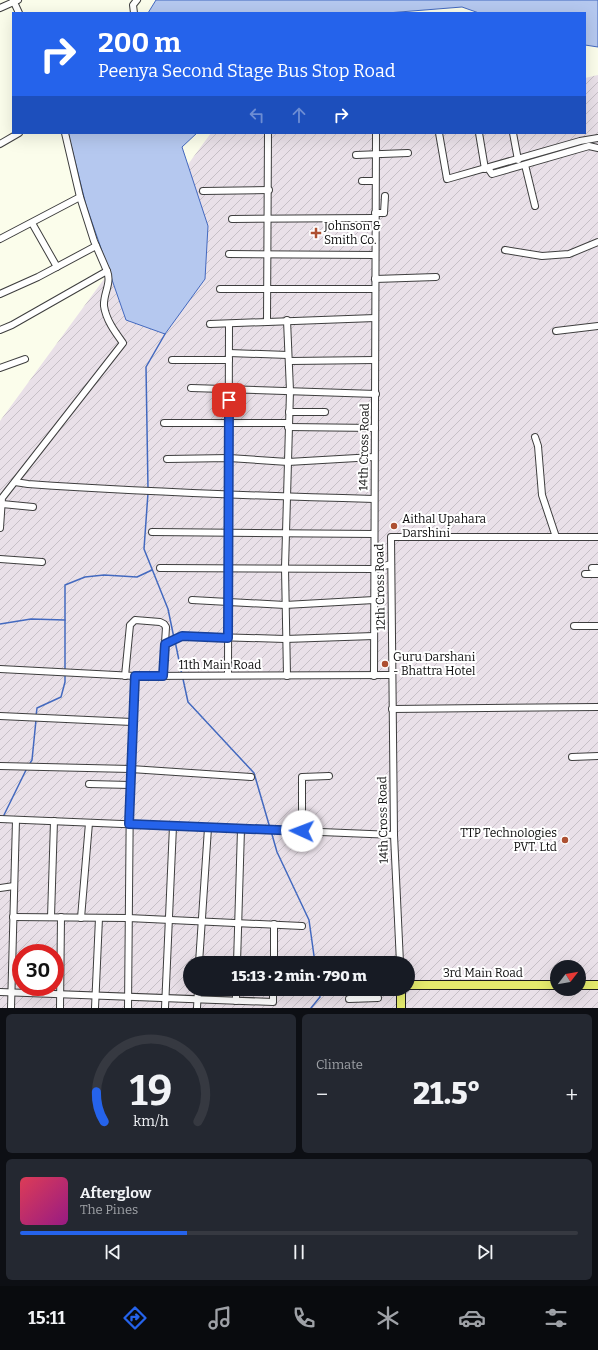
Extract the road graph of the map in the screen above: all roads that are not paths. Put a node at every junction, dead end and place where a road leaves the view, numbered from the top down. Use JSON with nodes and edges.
{"nodes":[{"id":1,"x":15,"y":0,"type":"edge"},
{"id":2,"x":0,"y":8,"type":"edge"},
{"id":3,"x":19,"y":12,"type":"edge"},
{"id":4,"x":16,"y":134,"type":"edge"},
{"id":5,"x":65,"y":134,"type":"edge"},
{"id":6,"x":268,"y":134,"type":"edge"},
{"id":7,"x":376,"y":134,"type":"edge"},
{"id":8,"x":439,"y":134,"type":"edge"},
{"id":9,"x":479,"y":134,"type":"edge"},
{"id":10,"x":513,"y":134,"type":"edge"},
{"id":11,"x":598,"y":138,"type":"edge"},
{"id":12,"x":0,"y":144,"type":"edge"},
{"id":13,"x":598,"y":148,"type":"edge"},
{"id":14,"x":408,"y":153,"type":"dead end"},
{"id":15,"x":376,"y":154,"type":"junction"},
{"id":16,"x":356,"y":155,"type":"dead end"},
{"id":17,"x":518,"y":160,"type":"junction"},
{"id":18,"x":525,"y":165,"type":"junction"},
{"id":19,"x":487,"y":168,"type":"junction"},
{"id":20,"x":362,"y":181,"type":"dead end"},
{"id":21,"x":375,"y":181,"type":"junction"},
{"id":22,"x":269,"y":190,"type":"junction"},
{"id":23,"x":203,"y":191,"type":"dead end"},
{"id":24,"x":385,"y":196,"type":"dead end"},
{"id":25,"x":80,"y":197,"type":"junction"},
{"id":26,"x":535,"y":206,"type":"dead end"},
{"id":27,"x":375,"y":215,"type":"junction"},
{"id":28,"x":269,"y":218,"type":"junction"},
{"id":29,"x":232,"y":219,"type":"dead end"},
{"id":30,"x":32,"y":223,"type":"junction"},
{"id":31,"x":0,"y":239,"type":"edge"},
{"id":32,"x":598,"y":242,"type":"edge"},
{"id":33,"x":96,"y":246,"type":"junction"},
{"id":34,"x":505,"y":250,"type":"dead end"},
{"id":35,"x":229,"y":254,"type":"dead end"},
{"id":36,"x":268,"y":255,"type":"junction"},
{"id":37,"x":375,"y":255,"type":"junction"},
{"id":38,"x":57,"y":267,"type":"junction"},
{"id":39,"x":107,"y":271,"type":"junction"},
{"id":40,"x":436,"y":277,"type":"dead end"},
{"id":41,"x":375,"y":279,"type":"junction"},
{"id":42,"x":220,"y":289,"type":"dead end"},
{"id":43,"x":375,"y":289,"type":"junction"},
{"id":44,"x":267,"y":290,"type":"junction"},
{"id":45,"x":0,"y":294,"type":"edge"},
{"id":46,"x":375,"y":318,"type":"junction"},
{"id":47,"x":287,"y":320,"type":"junction"},
{"id":48,"x":267,"y":322,"type":"junction"},
{"id":49,"x":210,"y":324,"type":"dead end"},
{"id":50,"x":230,"y":324,"type":"junction"},
{"id":51,"x":598,"y":326,"type":"edge"},
{"id":52,"x":0,"y":330,"type":"edge"},
{"id":53,"x":556,"y":331,"type":"dead end"},
{"id":54,"x":229,"y":357,"type":"junction"},
{"id":55,"x":289,"y":358,"type":"junction"},
{"id":56,"x":25,"y":359,"type":"dead end"},
{"id":57,"x":172,"y":360,"type":"dead end"},
{"id":58,"x":375,"y":360,"type":"junction"},
{"id":59,"x":0,"y":368,"type":"edge"},
{"id":60,"x":191,"y":388,"type":"dead end"},
{"id":61,"x":229,"y":389,"type":"junction"},
{"id":62,"x":290,"y":391,"type":"junction"},
{"id":63,"x":376,"y":394,"type":"junction"},
{"id":64,"x":289,"y":412,"type":"junction"},
{"id":65,"x":325,"y":412,"type":"dead end"},
{"id":66,"x":164,"y":423,"type":"dead end"},
{"id":67,"x":229,"y":423,"type":"junction"},
{"id":68,"x":288,"y":425,"type":"junction"},
{"id":69,"x":374,"y":428,"type":"junction"},
{"id":70,"x":535,"y":437,"type":"dead end"},
{"id":71,"x":374,"y":457,"type":"junction"},
{"id":72,"x":229,"y":458,"type":"junction"},
{"id":73,"x":167,"y":459,"type":"dead end"},
{"id":74,"x":288,"y":462,"type":"junction"},
{"id":75,"x":15,"y":482,"type":"junction"},
{"id":76,"x":229,"y":493,"type":"junction"},
{"id":77,"x":287,"y":497,"type":"junction"},
{"id":78,"x":374,"y":499,"type":"junction"},
{"id":79,"x":1,"y":507,"type":"edge"},
{"id":80,"x":33,"y":507,"type":"dead end"},
{"id":81,"x":0,"y":528,"type":"edge"},
{"id":82,"x":152,"y":532,"type":"dead end"},
{"id":83,"x":229,"y":533,"type":"junction"},
{"id":84,"x":286,"y":533,"type":"junction"},
{"id":85,"x":374,"y":534,"type":"junction"},
{"id":86,"x":556,"y":537,"type":"junction"},
{"id":87,"x":598,"y":537,"type":"edge"},
{"id":88,"x":0,"y":559,"type":"edge"},
{"id":89,"x":42,"y":562,"type":"dead end"},
{"id":90,"x":391,"y":564,"type":"junction"},
{"id":91,"x":160,"y":568,"type":"dead end"},
{"id":92,"x":229,"y":568,"type":"junction"},
{"id":93,"x":285,"y":568,"type":"junction"},
{"id":94,"x":374,"y":569,"type":"junction"},
{"id":95,"x":585,"y":574,"type":"dead end"},
{"id":96,"x":598,"y":574,"type":"edge"},
{"id":97,"x":192,"y":600,"type":"dead end"},
{"id":98,"x":374,"y":600,"type":"junction"},
{"id":99,"x":229,"y":602,"type":"junction"},
{"id":100,"x":285,"y":605,"type":"junction"},
{"id":101,"x":574,"y":626,"type":"dead end"},
{"id":102,"x":598,"y":626,"type":"edge"},
{"id":103,"x":374,"y":636,"type":"junction"},
{"id":104,"x":228,"y":638,"type":"junction"},
{"id":105,"x":285,"y":639,"type":"junction"},
{"id":106,"x":165,"y":644,"type":"junction"},
{"id":107,"x":0,"y":669,"type":"edge"},
{"id":108,"x":228,"y":675,"type":"junction"},
{"id":109,"x":125,"y":676,"type":"junction"},
{"id":110,"x":135,"y":676,"type":"junction"},
{"id":111,"x":163,"y":676,"type":"junction"},
{"id":112,"x":287,"y":676,"type":"junction"},
{"id":113,"x":374,"y":676,"type":"junction"},
{"id":114,"x":392,"y":676,"type":"junction"},
{"id":115,"x":598,"y":707,"type":"edge"},
{"id":116,"x":392,"y":709,"type":"junction"},
{"id":117,"x":0,"y":716,"type":"edge"},
{"id":118,"x":132,"y":722,"type":"junction"},
{"id":119,"x":598,"y":756,"type":"edge"},
{"id":120,"x":572,"y":757,"type":"dead end"},
{"id":121,"x":0,"y":766,"type":"edge"},
{"id":122,"x":131,"y":769,"type":"junction"},
{"id":123,"x":329,"y":776,"type":"dead end"},
{"id":124,"x":251,"y":777,"type":"dead end"},
{"id":125,"x":89,"y":784,"type":"dead end"},
{"id":126,"x":130,"y":785,"type":"junction"},
{"id":127,"x":3,"y":819,"type":"edge"},
{"id":128,"x":16,"y":820,"type":"junction"},
{"id":129,"x":54,"y":821,"type":"junction"},
{"id":130,"x":88,"y":823,"type":"junction"},
{"id":131,"x":129,"y":824,"type":"junction"},
{"id":132,"x":173,"y":826,"type":"junction"},
{"id":133,"x":208,"y":828,"type":"junction"},
{"id":134,"x":241,"y":829,"type":"junction"},
{"id":135,"x":302,"y":831,"type":"junction"},
{"id":136,"x":394,"y":835,"type":"junction"},
{"id":137,"x":14,"y":886,"type":"junction"},
{"id":138,"x":0,"y":888,"type":"edge"},
{"id":139,"x":13,"y":917,"type":"junction"},
{"id":140,"x":51,"y":917,"type":"junction"},
{"id":141,"x":61,"y":917,"type":"junction"},
{"id":142,"x":81,"y":918,"type":"junction"},
{"id":143,"x":99,"y":918,"type":"junction"},
{"id":144,"x":128,"y":918,"type":"junction"},
{"id":145,"x":169,"y":919,"type":"junction"},
{"id":146,"x":201,"y":920,"type":"junction"},
{"id":147,"x":238,"y":922,"type":"junction"},
{"id":148,"x":274,"y":924,"type":"junction"},
{"id":149,"x":302,"y":926,"type":"dead end"},
{"id":150,"x":61,"y":944,"type":"edge"},
{"id":151,"x":199,"y":956,"type":"edge"},
{"id":152,"x":237,"y":956,"type":"edge"},
{"id":153,"x":274,"y":956,"type":"edge"},
{"id":154,"x":400,"y":956,"type":"edge"},
{"id":155,"x":415,"y":985,"type":"edge"},
{"id":156,"x":550,"y":985,"type":"edge"},
{"id":157,"x":586,"y":985,"type":"edge"},
{"id":158,"x":598,"y":985,"type":"edge"},
{"id":159,"x":0,"y":992,"type":"edge"},
{"id":160,"x":11,"y":993,"type":"junction"},
{"id":161,"x":64,"y":994,"type":"edge"},
{"id":162,"x":60,"y":996,"type":"edge"},
{"id":163,"x":95,"y":996,"type":"junction"},
{"id":164,"x":128,"y":996,"type":"junction"},
{"id":165,"x":236,"y":996,"type":"edge"},
{"id":166,"x":273,"y":996,"type":"edge"},
{"id":167,"x":401,"y":996,"type":"edge"},
{"id":168,"x":165,"y":998,"type":"junction"},
{"id":169,"x":378,"y":998,"type":"dead end"},
{"id":170,"x":198,"y":999,"type":"junction"},
{"id":171,"x":349,"y":999,"type":"dead end"},
{"id":172,"x":236,"y":1001,"type":"junction"},
{"id":173,"x":11,"y":1008,"type":"edge"},
{"id":174,"x":60,"y":1008,"type":"edge"},
{"id":175,"x":95,"y":1008,"type":"edge"},
{"id":176,"x":128,"y":1008,"type":"edge"},
{"id":177,"x":165,"y":1008,"type":"edge"},
{"id":178,"x":197,"y":1008,"type":"edge"},
{"id":179,"x":401,"y":1008,"type":"edge"}],
"edges":[{"from":1,"to":2,"type":"street"},
{"from":1,"to":3,"type":"street"},
{"from":4,"to":12,"type":"street"},
{"from":5,"to":25,"type":"street"},
{"from":6,"to":22,"type":"street"},
{"from":7,"to":15,"type":"street","name":"14th Cross Road"},
{"from":8,"to":19,"type":"street"},
{"from":9,"to":19,"type":"street"},
{"from":10,"to":17,"type":"street"},
{"from":11,"to":17,"type":"street"},
{"from":13,"to":18,"type":"street"},
{"from":14,"to":15,"type":"street"},
{"from":15,"to":16,"type":"street"},
{"from":15,"to":21,"type":"street","name":"14th Cross Road"},
{"from":17,"to":19,"type":"street"},
{"from":18,"to":19,"type":"street"},
{"from":18,"to":26,"type":"street"},
{"from":20,"to":21,"type":"street"},
{"from":21,"to":27,"type":"street","name":"14th Cross Road"},
{"from":22,"to":23,"type":"street"},
{"from":22,"to":28,"type":"street"},
{"from":24,"to":27,"type":"street"},
{"from":25,"to":30,"type":"street"},
{"from":25,"to":33,"type":"street"},
{"from":27,"to":28,"type":"street"},
{"from":27,"to":37,"type":"street","name":"14th Cross Road"},
{"from":28,"to":29,"type":"street"},
{"from":28,"to":36,"type":"street"},
{"from":30,"to":31,"type":"street"},
{"from":30,"to":38,"type":"street"},
{"from":32,"to":34,"type":"street"},
{"from":33,"to":38,"type":"street"},
{"from":33,"to":39,"type":"street"},
{"from":35,"to":36,"type":"street"},
{"from":36,"to":37,"type":"street"},
{"from":36,"to":44,"type":"street"},
{"from":37,"to":41,"type":"street","name":"14th Cross Road"},
{"from":38,"to":45,"type":"street"},
{"from":39,"to":52,"type":"street"},
{"from":39,"to":75,"type":"street"},
{"from":40,"to":41,"type":"street"},
{"from":41,"to":43,"type":"street","name":"14th Cross Road"},
{"from":42,"to":44,"type":"street"},
{"from":43,"to":44,"type":"street"},
{"from":43,"to":46,"type":"street","name":"14th Cross Road"},
{"from":44,"to":48,"type":"street"},
{"from":46,"to":47,"type":"street"},
{"from":46,"to":58,"type":"street","name":"14th Cross Road"},
{"from":47,"to":48,"type":"street"},
{"from":47,"to":55,"type":"street"},
{"from":48,"to":50,"type":"street"},
{"from":49,"to":50,"type":"street"},
{"from":50,"to":54,"type":"street"},
{"from":51,"to":53,"type":"street"},
{"from":54,"to":55,"type":"street"},
{"from":54,"to":57,"type":"street"},
{"from":54,"to":61,"type":"street"},
{"from":55,"to":58,"type":"street"},
{"from":55,"to":62,"type":"street"},
{"from":56,"to":59,"type":"street"},
{"from":58,"to":63,"type":"street","name":"14th Cross Road"},
{"from":60,"to":61,"type":"street"},
{"from":61,"to":62,"type":"street"},
{"from":61,"to":67,"type":"street"},
{"from":62,"to":63,"type":"street"},
{"from":62,"to":64,"type":"street"},
{"from":63,"to":69,"type":"street","name":"14th Cross Road"},
{"from":64,"to":65,"type":"street"},
{"from":64,"to":68,"type":"street"},
{"from":66,"to":67,"type":"street"},
{"from":67,"to":68,"type":"street"},
{"from":67,"to":72,"type":"street"},
{"from":68,"to":69,"type":"street"},
{"from":68,"to":74,"type":"street"},
{"from":69,"to":71,"type":"street","name":"14th Cross Road"},
{"from":70,"to":86,"type":"street"},
{"from":71,"to":74,"type":"street"},
{"from":71,"to":78,"type":"street","name":"14th Cross Road"},
{"from":72,"to":73,"type":"street"},
{"from":72,"to":74,"type":"street"},
{"from":72,"to":76,"type":"street"},
{"from":74,"to":77,"type":"street"},
{"from":75,"to":76,"type":"street"},
{"from":75,"to":79,"type":"street"},
{"from":76,"to":77,"type":"street"},
{"from":76,"to":83,"type":"street"},
{"from":77,"to":78,"type":"street"},
{"from":77,"to":84,"type":"street"},
{"from":78,"to":85,"type":"street","name":"14th Cross Road"},
{"from":79,"to":80,"type":"street"},
{"from":79,"to":81,"type":"street"},
{"from":82,"to":83,"type":"street"},
{"from":83,"to":84,"type":"street"},
{"from":83,"to":92,"type":"street"},
{"from":84,"to":85,"type":"street"},
{"from":84,"to":93,"type":"street"},
{"from":85,"to":94,"type":"street","name":"14th Cross Road"},
{"from":86,"to":87,"type":"street","name":"12th Cross Road"},
{"from":86,"to":90,"type":"street","name":"12th Cross Road"},
{"from":88,"to":89,"type":"street"},
{"from":90,"to":94,"type":"street"},
{"from":90,"to":114,"type":"street","name":"12th Cross Road"},
{"from":91,"to":92,"type":"street"},
{"from":92,"to":93,"type":"street"},
{"from":92,"to":99,"type":"street"},
{"from":93,"to":94,"type":"street"},
{"from":93,"to":100,"type":"street"},
{"from":94,"to":98,"type":"street","name":"14th Cross Road"},
{"from":95,"to":96,"type":"street"},
{"from":97,"to":99,"type":"street"},
{"from":98,"to":100,"type":"street"},
{"from":98,"to":103,"type":"street","name":"14th Cross Road"},
{"from":99,"to":100,"type":"street"},
{"from":99,"to":104,"type":"street"},
{"from":100,"to":105,"type":"street"},
{"from":101,"to":102,"type":"street"},
{"from":103,"to":105,"type":"street"},
{"from":103,"to":113,"type":"street","name":"14th Cross Road"},
{"from":104,"to":105,"type":"street"},
{"from":104,"to":106,"type":"street"},
{"from":104,"to":108,"type":"street"},
{"from":105,"to":112,"type":"street"},
{"from":106,"to":109,"type":"street"},
{"from":106,"to":111,"type":"street"},
{"from":107,"to":109,"type":"street","name":"11th Main Road"},
{"from":108,"to":111,"type":"street","name":"11th Main Road"},
{"from":108,"to":112,"type":"street","name":"11th Main Road"},
{"from":109,"to":110,"type":"street","name":"11th Main Road"},
{"from":110,"to":111,"type":"street","name":"11th Main Road"},
{"from":110,"to":118,"type":"street"},
{"from":112,"to":113,"type":"street","name":"11th Main Road"},
{"from":113,"to":114,"type":"street","name":"11th Main Road"},
{"from":114,"to":116,"type":"street","name":"14th Cross Road"},
{"from":115,"to":116,"type":"street"},
{"from":116,"to":136,"type":"street","name":"14th Cross Road"},
{"from":117,"to":118,"type":"street"},
{"from":118,"to":122,"type":"street"},
{"from":119,"to":120,"type":"street"},
{"from":121,"to":122,"type":"street"},
{"from":122,"to":124,"type":"street"},
{"from":122,"to":126,"type":"street"},
{"from":123,"to":135,"type":"street"},
{"from":125,"to":126,"type":"street"},
{"from":126,"to":131,"type":"street"},
{"from":127,"to":128,"type":"street"},
{"from":128,"to":129,"type":"street"},
{"from":128,"to":137,"type":"street"},
{"from":129,"to":130,"type":"street"},
{"from":129,"to":140,"type":"street"},
{"from":130,"to":131,"type":"street"},
{"from":130,"to":142,"type":"street"},
{"from":131,"to":132,"type":"street"},
{"from":131,"to":144,"type":"street"},
{"from":132,"to":133,"type":"street"},
{"from":132,"to":145,"type":"street"},
{"from":133,"to":134,"type":"street"},
{"from":133,"to":146,"type":"street"},
{"from":134,"to":135,"type":"street"},
{"from":134,"to":147,"type":"street"},
{"from":135,"to":136,"type":"street"},
{"from":136,"to":154,"type":"street","name":"14th Cross Road"},
{"from":137,"to":138,"type":"street"},
{"from":137,"to":139,"type":"street"},
{"from":139,"to":140,"type":"street"},
{"from":139,"to":160,"type":"street"},
{"from":140,"to":141,"type":"street"},
{"from":141,"to":142,"type":"street"},
{"from":141,"to":150,"type":"street"},
{"from":142,"to":143,"type":"street"},
{"from":143,"to":144,"type":"street"},
{"from":143,"to":163,"type":"street"},
{"from":144,"to":145,"type":"street"},
{"from":144,"to":164,"type":"street"},
{"from":145,"to":146,"type":"street"},
{"from":145,"to":168,"type":"street"},
{"from":146,"to":147,"type":"street"},
{"from":146,"to":151,"type":"street"},
{"from":147,"to":148,"type":"street"},
{"from":147,"to":152,"type":"street"},
{"from":148,"to":149,"type":"street"},
{"from":148,"to":153,"type":"street"},
{"from":155,"to":156,"type":"main road","name":"3rd Main Road"},
{"from":157,"to":158,"type":"main road"},
{"from":159,"to":160,"type":"street"},
{"from":160,"to":173,"type":"street"},
{"from":161,"to":163,"type":"street"},
{"from":162,"to":174,"type":"street"},
{"from":163,"to":164,"type":"street"},
{"from":163,"to":175,"type":"street"},
{"from":164,"to":168,"type":"street"},
{"from":164,"to":176,"type":"street"},
{"from":165,"to":172,"type":"street"},
{"from":166,"to":172,"type":"street"},
{"from":167,"to":179,"type":"main road"},
{"from":168,"to":170,"type":"street"},
{"from":168,"to":177,"type":"street"},
{"from":169,"to":171,"type":"street"},
{"from":170,"to":172,"type":"street"},
{"from":170,"to":178,"type":"street"}]}
